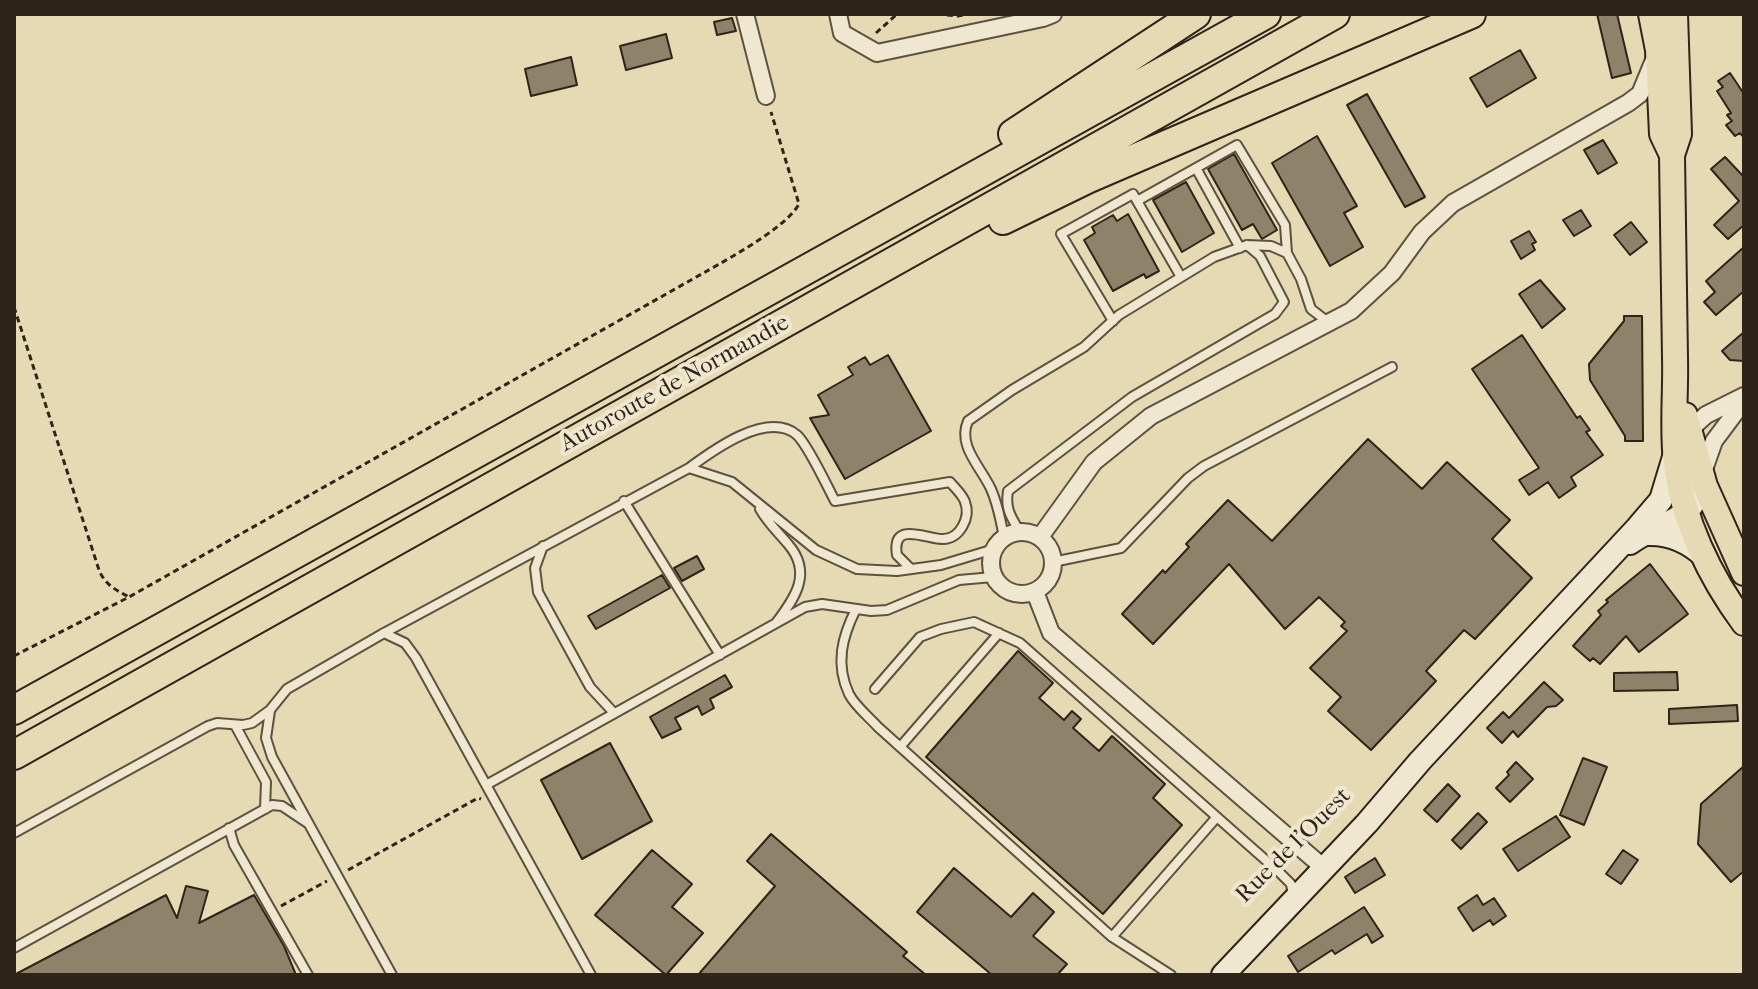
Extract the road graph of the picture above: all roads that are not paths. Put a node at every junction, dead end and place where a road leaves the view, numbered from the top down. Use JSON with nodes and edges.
{"nodes":[{"id":1,"x":745,"y":14,"type":"edge"},
{"id":2,"x":838,"y":14,"type":"edge"},
{"id":3,"x":1053,"y":14,"type":"edge"},
{"id":4,"x":1196,"y":14,"type":"edge"},
{"id":5,"x":1266,"y":14,"type":"edge"},
{"id":6,"x":1335,"y":14,"type":"edge"},
{"id":7,"x":1471,"y":14,"type":"edge"},
{"id":8,"x":1651,"y":14,"type":"edge"},
{"id":9,"x":1675,"y":14,"type":"edge"},
{"id":10,"x":1658,"y":50,"type":"junction"},
{"id":11,"x":766,"y":96,"type":"road end"},
{"id":12,"x":1672,"y":155,"type":"junction"},
{"id":13,"x":1196,"y":168,"type":"junction"},
{"id":14,"x":1137,"y":201,"type":"junction"},
{"id":15,"x":901,"y":216,"type":"junction"},
{"id":16,"x":952,"y":229,"type":"junction"},
{"id":17,"x":1243,"y":247,"type":"junction"},
{"id":18,"x":1287,"y":253,"type":"junction"},
{"id":19,"x":1181,"y":277,"type":"junction"},
{"id":20,"x":1113,"y":321,"type":"junction"},
{"id":21,"x":1329,"y":323,"type":"junction"},
{"id":22,"x":1392,"y":367,"type":"dead end"},
{"id":23,"x":1744,"y":398,"type":"edge"},
{"id":24,"x":1690,"y":438,"type":"junction"},
{"id":25,"x":689,"y":468,"type":"junction"},
{"id":26,"x":1702,"y":477,"type":"junction"},
{"id":27,"x":991,"y":489,"type":"junction"},
{"id":28,"x":1008,"y":491,"type":"junction"},
{"id":29,"x":624,"y":501,"type":"junction"},
{"id":30,"x":1681,"y":504,"type":"junction"},
{"id":31,"x":758,"y":505,"type":"junction"},
{"id":32,"x":1720,"y":522,"type":"junction"},
{"id":33,"x":1641,"y":535,"type":"junction"},
{"id":34,"x":1040,"y":537,"type":"junction"},
{"id":35,"x":1006,"y":540,"type":"junction"},
{"id":36,"x":543,"y":546,"type":"junction"},
{"id":37,"x":1613,"y":555,"type":"junction"},
{"id":38,"x":1705,"y":557,"type":"junction"},
{"id":39,"x":1053,"y":562,"type":"junction"},
{"id":40,"x":911,"y":569,"type":"junction"},
{"id":41,"x":1744,"y":573,"type":"edge"},
{"id":42,"x":993,"y":577,"type":"junction"},
{"id":43,"x":1035,"y":592,"type":"junction"},
{"id":44,"x":856,"y":609,"type":"junction"},
{"id":45,"x":1744,"y":623,"type":"edge"},
{"id":46,"x":773,"y":626,"type":"junction"},
{"id":47,"x":384,"y":633,"type":"junction"},
{"id":48,"x":999,"y":633,"type":"junction"},
{"id":49,"x":720,"y":655,"type":"junction"},
{"id":50,"x":875,"y":689,"type":"dead end"},
{"id":51,"x":16,"y":708,"type":"edge"},
{"id":52,"x":270,"y":710,"type":"junction"},
{"id":53,"x":614,"y":713,"type":"junction"},
{"id":54,"x":235,"y":725,"type":"junction"},
{"id":55,"x":900,"y":747,"type":"junction"},
{"id":56,"x":17,"y":760,"type":"edge"},
{"id":57,"x":486,"y":785,"type":"junction"},
{"id":58,"x":265,"y":809,"type":"junction"},
{"id":59,"x":1216,"y":818,"type":"junction"},
{"id":60,"x":309,"y":824,"type":"junction"},
{"id":61,"x":229,"y":828,"type":"junction"},
{"id":62,"x":14,"y":833,"type":"edge"},
{"id":63,"x":1319,"y":864,"type":"junction"},
{"id":64,"x":1293,"y":892,"type":"junction"},
{"id":65,"x":1112,"y":937,"type":"junction"},
{"id":66,"x":14,"y":948,"type":"edge"},
{"id":67,"x":308,"y":975,"type":"edge"},
{"id":68,"x":392,"y":975,"type":"edge"},
{"id":69,"x":591,"y":975,"type":"edge"},
{"id":70,"x":1171,"y":975,"type":"edge"},
{"id":71,"x":1213,"y":975,"type":"edge"},
{"id":72,"x":1223,"y":975,"type":"edge"}],
"edges":[{"from":1,"to":11,"type":"street"},
{"from":2,"to":3,"type":"street"},
{"from":4,"to":15,"type":"highway"},
{"from":5,"to":15,"type":"highway","name":"Autoroute de Normandie"},
{"from":6,"to":16,"type":"highway","name":"Autoroute de Normandie"},
{"from":7,"to":16,"type":"highway"},
{"from":8,"to":10,"type":"main road"},
{"from":9,"to":12,"type":"main road"},
{"from":10,"to":12,"type":"main road"},
{"from":10,"to":21,"type":"street"},
{"from":12,"to":24,"type":"main road"},
{"from":13,"to":14,"type":"lane"},
{"from":13,"to":17,"type":"lane"},
{"from":13,"to":18,"type":"lane"},
{"from":14,"to":19,"type":"lane"},
{"from":14,"to":20,"type":"lane"},
{"from":15,"to":51,"type":"highway","name":"Autoroute de Normandie"},
{"from":16,"to":56,"type":"highway","name":"Autoroute de Normandie"},
{"from":17,"to":18,"type":"lane"},
{"from":17,"to":19,"type":"lane"},
{"from":17,"to":28,"type":"lane"},
{"from":18,"to":21,"type":"lane"},
{"from":19,"to":20,"type":"lane"},
{"from":20,"to":27,"type":"lane"},
{"from":21,"to":34,"type":"street"},
{"from":22,"to":39,"type":"lane"},
{"from":23,"to":24,"type":"street"},
{"from":23,"to":24,"type":"street"},
{"from":24,"to":26,"type":"main road"},
{"from":24,"to":30,"type":"main road"},
{"from":25,"to":29,"type":"lane"},
{"from":25,"to":31,"type":"lane"},
{"from":25,"to":40,"type":"lane"},
{"from":26,"to":30,"type":"main road"},
{"from":26,"to":32,"type":"main road"},
{"from":27,"to":28,"type":"lane"},
{"from":27,"to":35,"type":"lane"},
{"from":28,"to":35,"type":"lane"},
{"from":29,"to":36,"type":"lane"},
{"from":29,"to":49,"type":"lane"},
{"from":30,"to":32,"type":"main road"},
{"from":30,"to":33,"type":"main road"},
{"from":30,"to":37,"type":"main road"},
{"from":30,"to":38,"type":"main road"},
{"from":31,"to":40,"type":"lane"},
{"from":31,"to":46,"type":"lane"},
{"from":32,"to":41,"type":"main road"},
{"from":33,"to":37,"type":"main road"},
{"from":33,"to":38,"type":"main road"},
{"from":34,"to":35,"type":"street"},
{"from":34,"to":39,"type":"street"},
{"from":35,"to":40,"type":"lane"},
{"from":35,"to":42,"type":"street"},
{"from":36,"to":47,"type":"lane"},
{"from":36,"to":53,"type":"lane"},
{"from":37,"to":63,"type":"main road","name":"Rue de l'Ouest"},
{"from":38,"to":45,"type":"main road"},
{"from":39,"to":43,"type":"street"},
{"from":42,"to":43,"type":"street"},
{"from":42,"to":44,"type":"lane"},
{"from":43,"to":63,"type":"street"},
{"from":44,"to":46,"type":"lane"},
{"from":44,"to":55,"type":"lane"},
{"from":46,"to":49,"type":"lane"},
{"from":47,"to":52,"type":"lane"},
{"from":47,"to":57,"type":"lane"},
{"from":48,"to":50,"type":"lane"},
{"from":48,"to":55,"type":"lane"},
{"from":48,"to":59,"type":"lane"},
{"from":49,"to":53,"type":"lane"},
{"from":52,"to":54,"type":"lane"},
{"from":52,"to":60,"type":"lane"},
{"from":53,"to":57,"type":"lane"},
{"from":54,"to":58,"type":"lane"},
{"from":54,"to":62,"type":"lane"},
{"from":55,"to":65,"type":"lane"},
{"from":57,"to":69,"type":"lane"},
{"from":58,"to":60,"type":"lane"},
{"from":58,"to":61,"type":"lane"},
{"from":59,"to":64,"type":"lane"},
{"from":59,"to":65,"type":"lane"},
{"from":60,"to":68,"type":"lane"},
{"from":61,"to":66,"type":"lane"},
{"from":61,"to":67,"type":"lane"},
{"from":63,"to":64,"type":"main road","name":"Rue de l'Ouest"},
{"from":64,"to":71,"type":"main road","name":"Rue de l'Ouest"},
{"from":64,"to":72,"type":"main road","name":"Rue de l'Ouest"},
{"from":65,"to":70,"type":"lane"}]}
